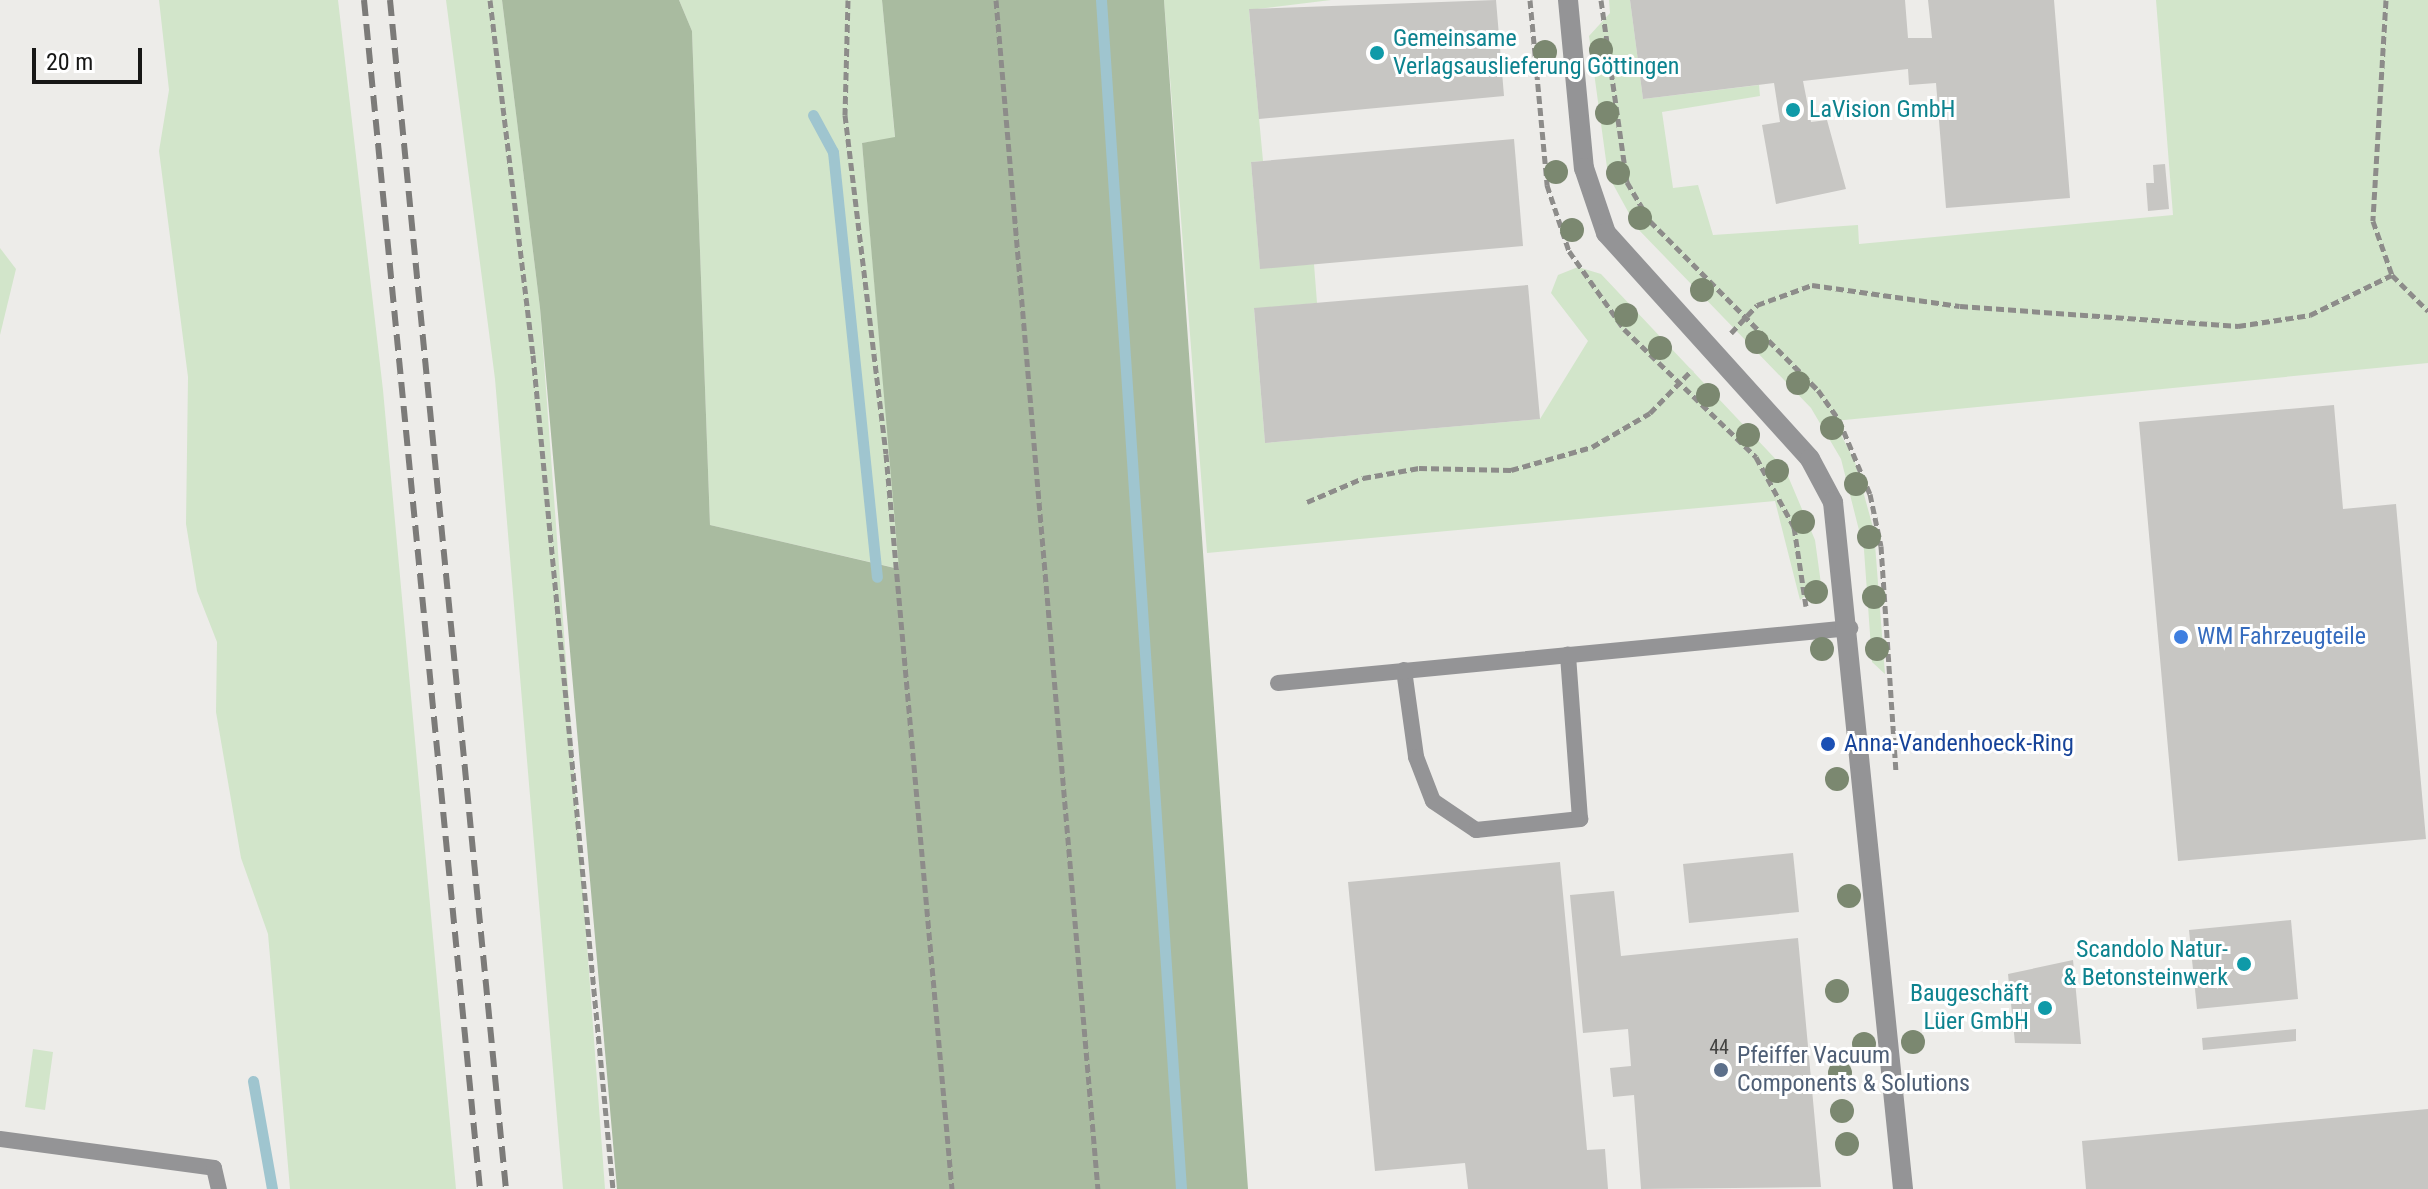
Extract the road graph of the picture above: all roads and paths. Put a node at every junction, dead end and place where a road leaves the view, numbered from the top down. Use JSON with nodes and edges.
{"nodes":[{"id":1,"x":490,"y":0,"type":"edge"},
{"id":2,"x":848,"y":0,"type":"edge"},
{"id":3,"x":996,"y":0,"type":"edge"},
{"id":4,"x":1568,"y":0,"type":"edge"},
{"id":5,"x":2386,"y":0,"type":"edge"},
{"id":6,"x":2392,"y":275,"type":"junction"},
{"id":7,"x":2428,"y":311,"type":"edge"},
{"id":8,"x":1714,"y":352,"type":"junction"},
{"id":9,"x":1307,"y":502,"type":"dead end"},
{"id":10,"x":1850,"y":628,"type":"junction"},
{"id":11,"x":1568,"y":654,"type":"junction"},
{"id":12,"x":1404,"y":670,"type":"junction"},
{"id":13,"x":1278,"y":683,"type":"dead end"},
{"id":14,"x":0,"y":1139,"type":"edge"},
{"id":15,"x":219,"y":1189,"type":"edge"},
{"id":16,"x":611,"y":1189,"type":"edge"},
{"id":17,"x":952,"y":1189,"type":"edge"},
{"id":18,"x":1098,"y":1189,"type":"edge"},
{"id":19,"x":1903,"y":1189,"type":"edge"}],
"edges":[{"from":1,"to":16,"type":"path"},
{"from":2,"to":17,"type":"path"},
{"from":3,"to":18,"type":"path"},
{"from":4,"to":8,"type":"street"},
{"from":5,"to":6,"type":"path"},
{"from":6,"to":7,"type":"path"},
{"from":6,"to":8,"type":"path"},
{"from":8,"to":9,"type":"path"},
{"from":8,"to":10,"type":"street"},
{"from":10,"to":11,"type":"lane"},
{"from":10,"to":19,"type":"street"},
{"from":11,"to":12,"type":"lane"},
{"from":11,"to":12,"type":"lane"},
{"from":12,"to":13,"type":"lane"},
{"from":14,"to":15,"type":"lane"}]}
